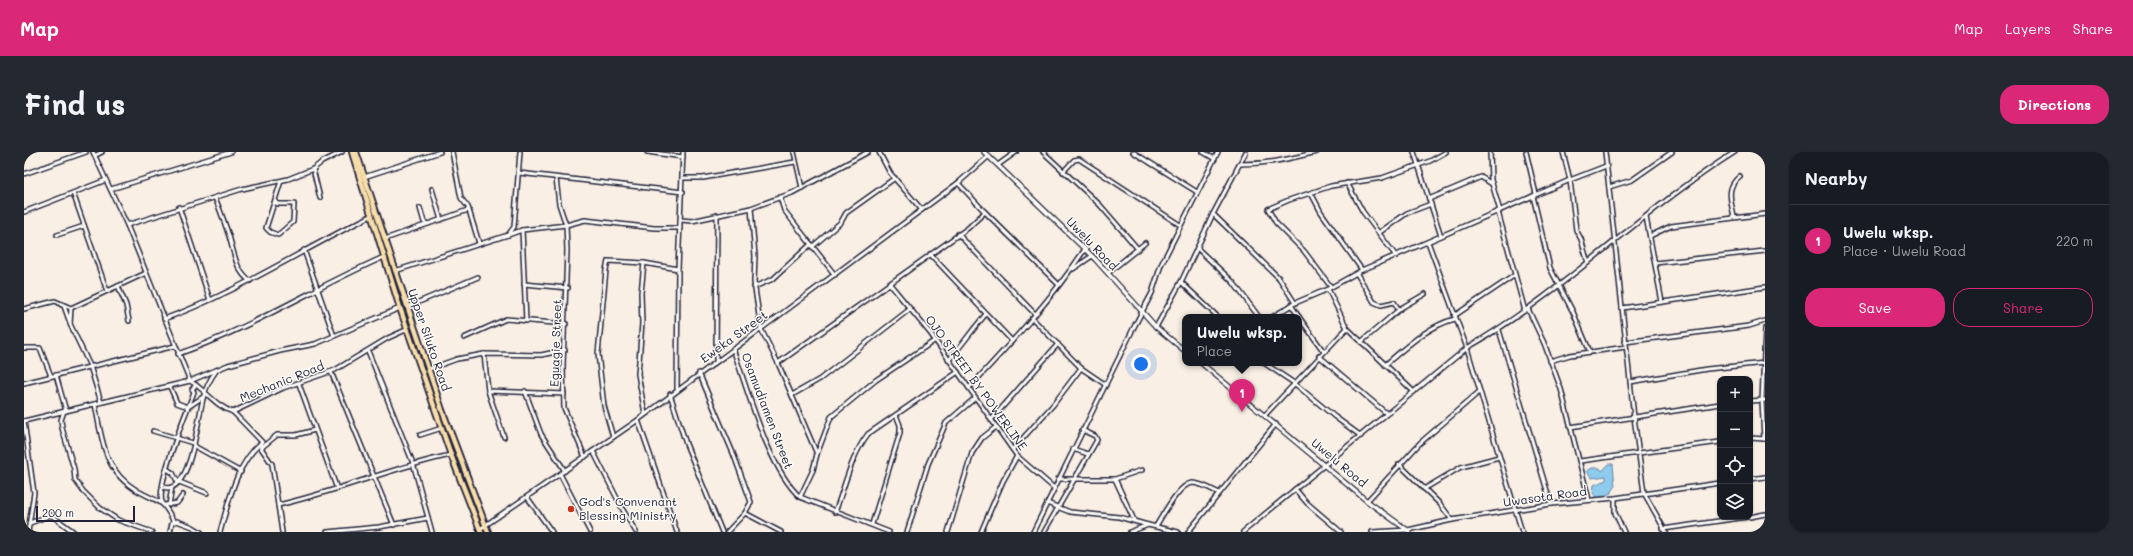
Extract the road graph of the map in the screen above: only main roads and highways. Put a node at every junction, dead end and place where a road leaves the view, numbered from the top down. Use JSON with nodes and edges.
{"nodes":[{"id":1,"x":352,"y":152,"type":"edge"},
{"id":2,"x":356,"y":152,"type":"edge"},
{"id":3,"x":481,"y":530,"type":"edge"},
{"id":4,"x":488,"y":532,"type":"edge"}],
"edges":[{"from":1,"to":3,"type":"main road","name":"Upper Siluko Road"},
{"from":2,"to":4,"type":"main road","name":"Upper Siluko Road"}]}
